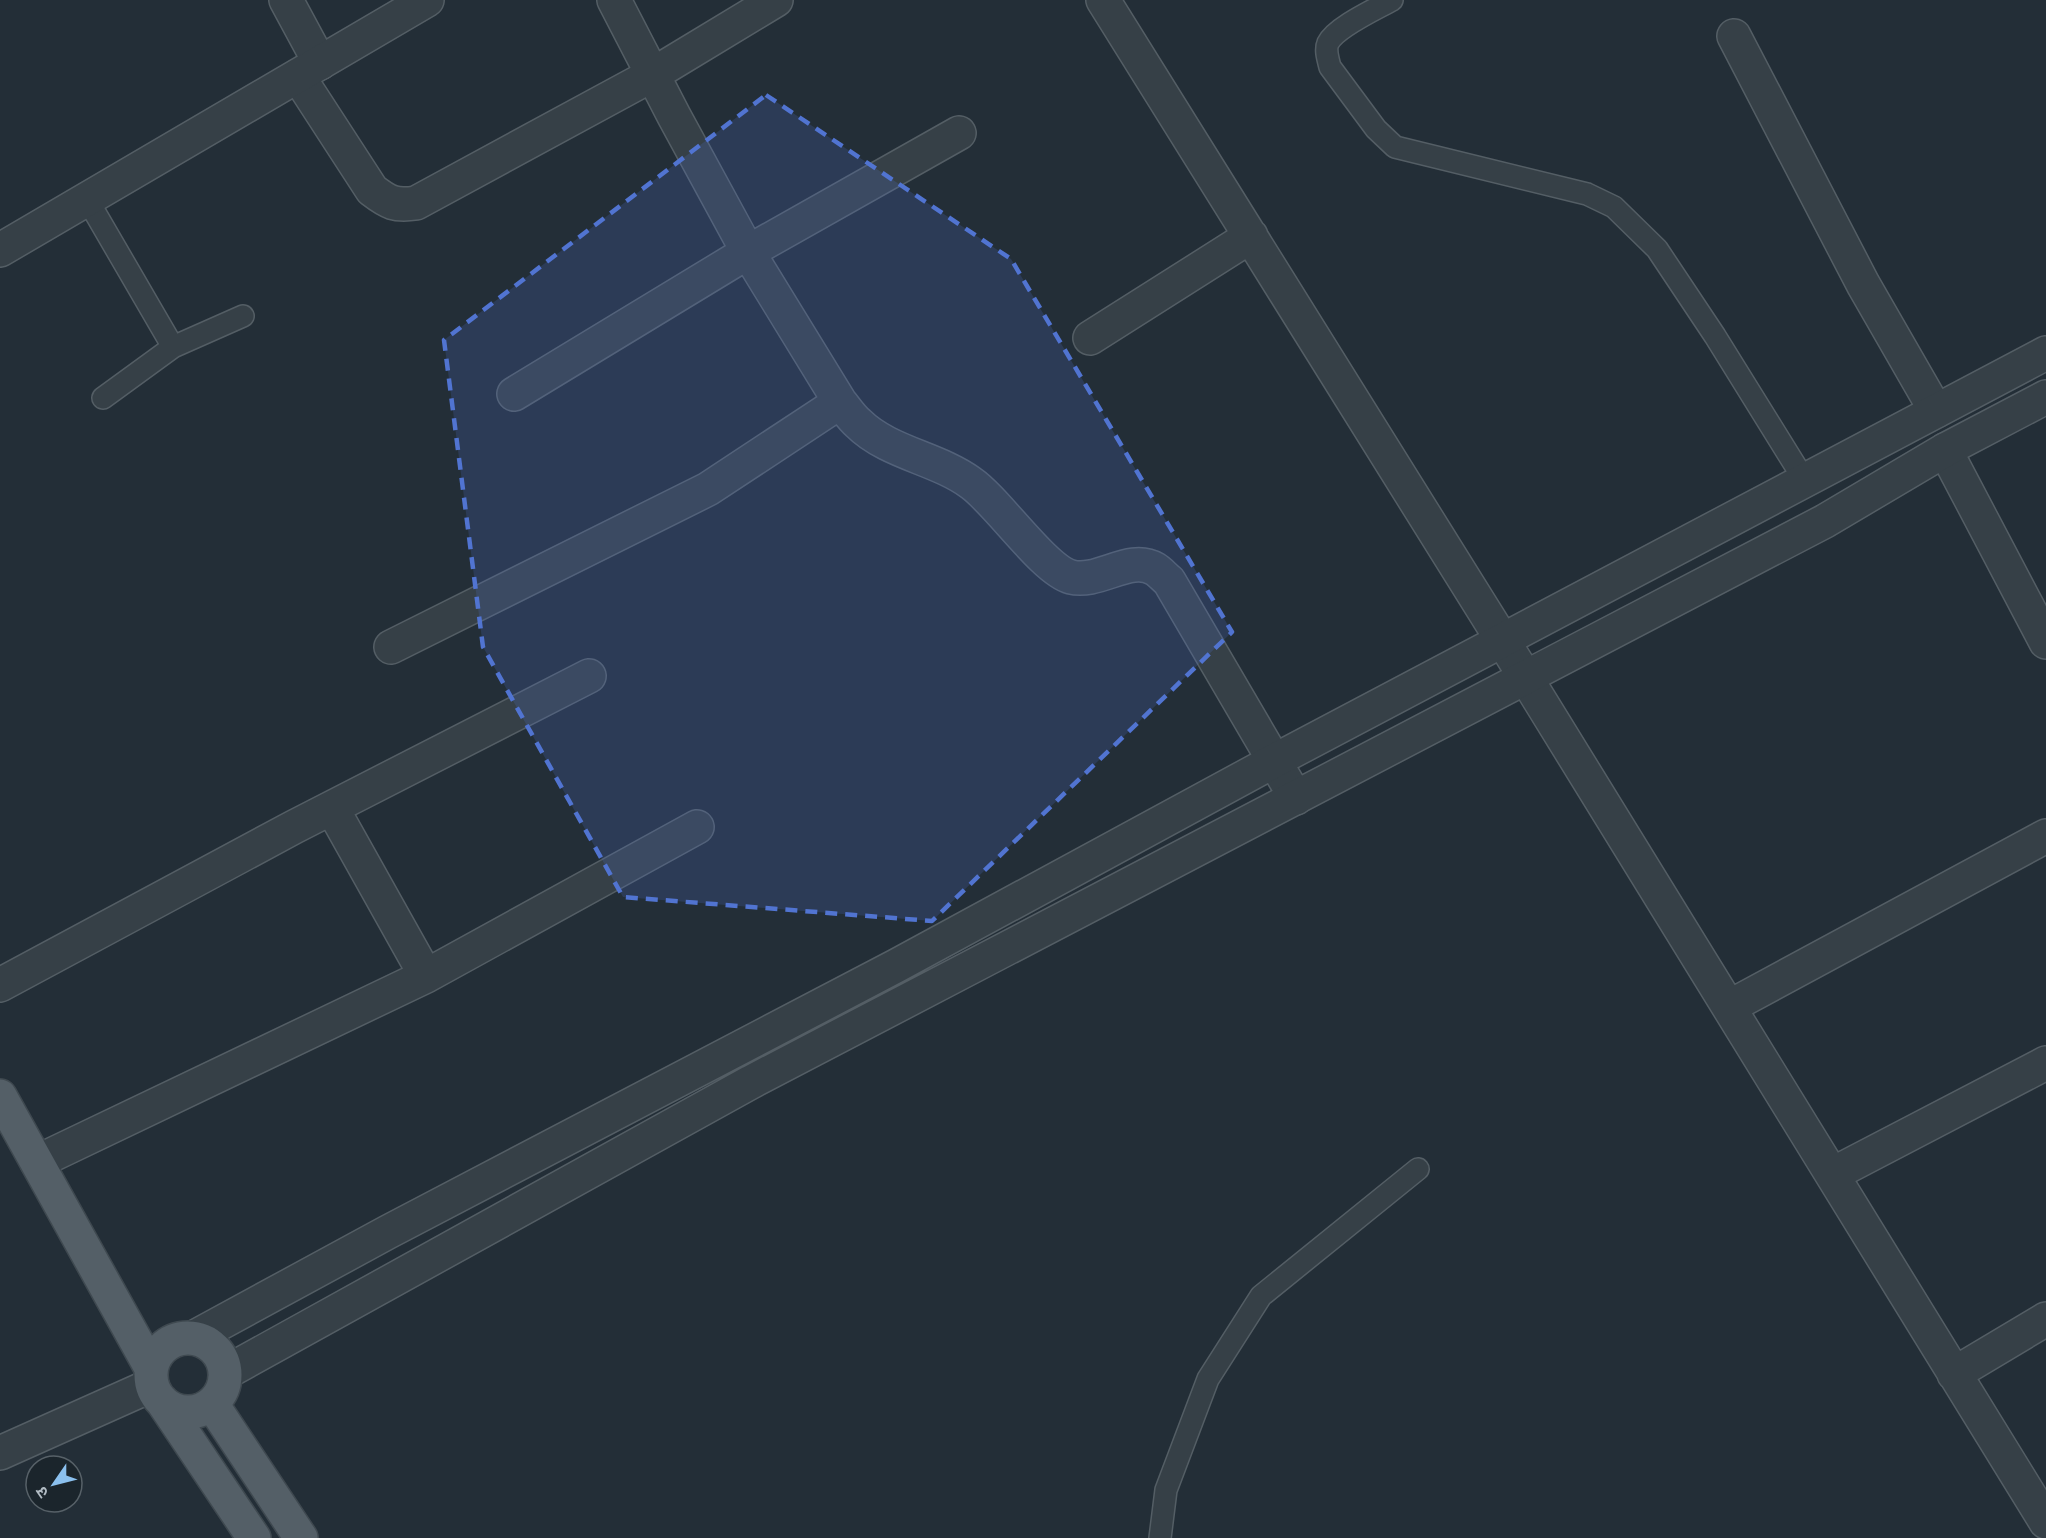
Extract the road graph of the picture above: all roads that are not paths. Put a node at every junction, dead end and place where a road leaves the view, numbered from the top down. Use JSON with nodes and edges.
{"nodes":[{"id":1,"x":286,"y":0,"type":"edge"},
{"id":2,"x":426,"y":0,"type":"edge"},
{"id":3,"x":614,"y":0,"type":"edge"},
{"id":4,"x":776,"y":0,"type":"edge"},
{"id":5,"x":1103,"y":0,"type":"edge"},
{"id":6,"x":1392,"y":0,"type":"edge"},
{"id":7,"x":1734,"y":36,"type":"dead end"},
{"id":8,"x":309,"y":69,"type":"junction"},
{"id":9,"x":652,"y":75,"type":"junction"},
{"id":10,"x":959,"y":133,"type":"dead end"},
{"id":11,"x":87,"y":199,"type":"junction"},
{"id":12,"x":1251,"y":236,"type":"junction"},
{"id":13,"x":0,"y":250,"type":"edge"},
{"id":14,"x":748,"y":252,"type":"junction"},
{"id":15,"x":243,"y":316,"type":"dead end"},
{"id":16,"x":1090,"y":338,"type":"dead end"},
{"id":17,"x":173,"y":347,"type":"junction"},
{"id":18,"x":2046,"y":353,"type":"edge"},
{"id":19,"x":514,"y":394,"type":"dead end"},
{"id":20,"x":2046,"y":397,"type":"edge"},
{"id":21,"x":103,"y":398,"type":"dead end"},
{"id":22,"x":840,"y":402,"type":"junction"},
{"id":23,"x":1936,"y":411,"type":"junction"},
{"id":24,"x":1945,"y":450,"type":"junction"},
{"id":25,"x":1805,"y":481,"type":"junction"},
{"id":26,"x":1503,"y":641,"type":"junction"},
{"id":27,"x":2046,"y":642,"type":"edge"},
{"id":28,"x":391,"y":647,"type":"dead end"},
{"id":29,"x":589,"y":676,"type":"dead end"},
{"id":30,"x":1526,"y":678,"type":"junction"},
{"id":31,"x":1274,"y":761,"type":"junction"},
{"id":32,"x":1296,"y":798,"type":"junction"},
{"id":33,"x":332,"y":808,"type":"junction"},
{"id":34,"x":697,"y":827,"type":"dead end"},
{"id":35,"x":2046,"y":836,"type":"edge"},
{"id":36,"x":426,"y":976,"type":"junction"},
{"id":37,"x":0,"y":985,"type":"edge"},
{"id":38,"x":1729,"y":1007,"type":"junction"},
{"id":39,"x":2046,"y":1063,"type":"edge"},
{"id":40,"x":0,"y":1096,"type":"edge"},
{"id":41,"x":37,"y":1162,"type":"junction"},
{"id":42,"x":1418,"y":1169,"type":"dead end"},
{"id":43,"x":1833,"y":1174,"type":"junction"},
{"id":44,"x":2046,"y":1319,"type":"edge"},
{"id":45,"x":193,"y":1338,"type":"junction"},
{"id":46,"x":225,"y":1372,"type":"junction"},
{"id":47,"x":1954,"y":1374,"type":"junction"},
{"id":48,"x":155,"y":1385,"type":"junction"},
{"id":49,"x":212,"y":1404,"type":"junction"},
{"id":50,"x":0,"y":1453,"type":"edge"},
{"id":51,"x":2046,"y":1522,"type":"edge"},
{"id":52,"x":254,"y":1538,"type":"edge"},
{"id":53,"x":301,"y":1538,"type":"edge"},
{"id":54,"x":1160,"y":1538,"type":"edge"}],
"edges":[{"from":1,"to":8,"type":"street"},
{"from":2,"to":8,"type":"street"},
{"from":3,"to":9,"type":"street"},
{"from":4,"to":9,"type":"street"},
{"from":5,"to":12,"type":"street"},
{"from":6,"to":25,"type":"lane"},
{"from":7,"to":23,"type":"street"},
{"from":8,"to":9,"type":"street"},
{"from":8,"to":11,"type":"street"},
{"from":9,"to":14,"type":"street"},
{"from":10,"to":14,"type":"street"},
{"from":11,"to":13,"type":"street"},
{"from":11,"to":17,"type":"lane"},
{"from":12,"to":16,"type":"street"},
{"from":12,"to":26,"type":"street"},
{"from":14,"to":19,"type":"street"},
{"from":14,"to":22,"type":"street"},
{"from":15,"to":17,"type":"lane"},
{"from":17,"to":21,"type":"lane"},
{"from":18,"to":23,"type":"street"},
{"from":20,"to":24,"type":"street"},
{"from":22,"to":28,"type":"street"},
{"from":22,"to":31,"type":"street"},
{"from":23,"to":25,"type":"street"},
{"from":24,"to":27,"type":"street"},
{"from":24,"to":30,"type":"street"},
{"from":25,"to":26,"type":"street"},
{"from":26,"to":30,"type":"street"},
{"from":26,"to":31,"type":"street"},
{"from":29,"to":33,"type":"street"},
{"from":30,"to":32,"type":"street"},
{"from":30,"to":38,"type":"street"},
{"from":31,"to":32,"type":"street"},
{"from":31,"to":45,"type":"street"},
{"from":32,"to":46,"type":"street"},
{"from":33,"to":36,"type":"street"},
{"from":33,"to":37,"type":"street"},
{"from":34,"to":36,"type":"street"},
{"from":35,"to":38,"type":"street"},
{"from":36,"to":41,"type":"street"},
{"from":38,"to":43,"type":"street"},
{"from":39,"to":43,"type":"street"},
{"from":40,"to":41,"type":"main road"},
{"from":41,"to":48,"type":"main road"},
{"from":42,"to":54,"type":"lane"},
{"from":43,"to":47,"type":"street"},
{"from":44,"to":47,"type":"street"},
{"from":45,"to":46,"type":"main road"},
{"from":45,"to":48,"type":"main road"},
{"from":46,"to":49,"type":"main road"},
{"from":47,"to":51,"type":"street"},
{"from":48,"to":49,"type":"main road"},
{"from":48,"to":50,"type":"street"},
{"from":48,"to":52,"type":"main road"},
{"from":49,"to":53,"type":"main road"}]}
